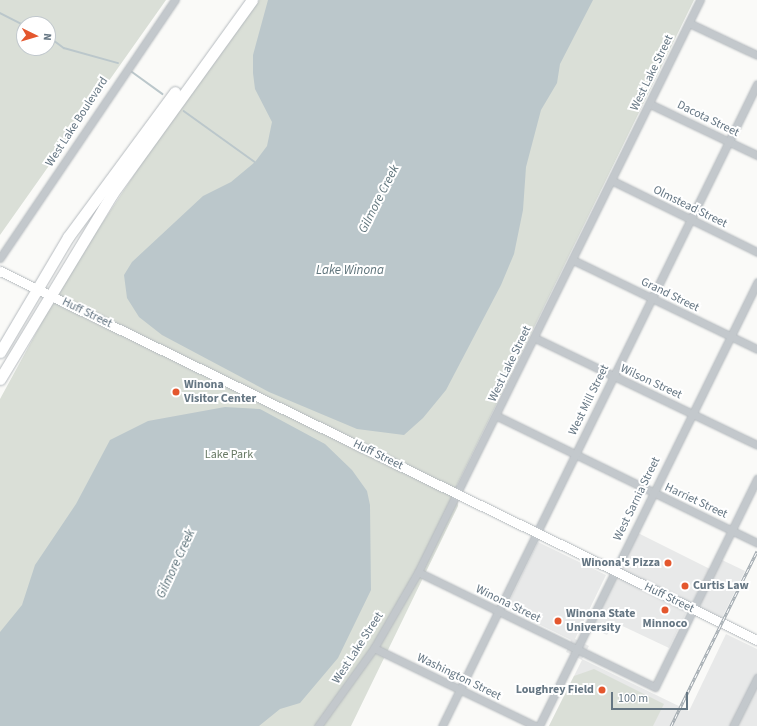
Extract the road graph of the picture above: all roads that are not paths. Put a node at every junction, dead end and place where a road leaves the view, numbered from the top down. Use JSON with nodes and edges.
{"nodes":[{"id":1,"x":175,"y":0,"type":"edge"},
{"id":2,"x":243,"y":0,"type":"edge"},
{"id":3,"x":252,"y":0,"type":"edge"},
{"id":4,"x":700,"y":0,"type":"edge"},
{"id":5,"x":689,"y":23,"type":"junction"},
{"id":6,"x":757,"y":55,"type":"edge"},
{"id":7,"x":757,"y":84,"type":"edge"},
{"id":8,"x":650,"y":104,"type":"junction"},
{"id":9,"x":729,"y":141,"type":"junction"},
{"id":10,"x":757,"y":155,"type":"edge"},
{"id":11,"x":613,"y":181,"type":"junction"},
{"id":12,"x":690,"y":219,"type":"junction"},
{"id":13,"x":757,"y":252,"type":"edge"},
{"id":14,"x":0,"y":258,"type":"edge"},
{"id":15,"x":573,"y":260,"type":"junction"},
{"id":16,"x":0,"y":271,"type":"edge"},
{"id":17,"x":757,"y":282,"type":"edge"},
{"id":18,"x":35,"y":288,"type":"junction"},
{"id":19,"x":48,"y":294,"type":"junction"},
{"id":20,"x":652,"y":298,"type":"junction"},
{"id":21,"x":731,"y":336,"type":"junction"},
{"id":22,"x":535,"y":338,"type":"junction"},
{"id":23,"x":757,"y":349,"type":"edge"},
{"id":24,"x":0,"y":352,"type":"edge"},
{"id":25,"x":612,"y":376,"type":"junction"},
{"id":26,"x":0,"y":379,"type":"edge"},
{"id":27,"x":692,"y":413,"type":"junction"},
{"id":28,"x":497,"y":416,"type":"junction"},
{"id":29,"x":757,"y":446,"type":"edge"},
{"id":30,"x":575,"y":454,"type":"junction"},
{"id":31,"x":757,"y":479,"type":"edge"},
{"id":32,"x":653,"y":492,"type":"junction"},
{"id":33,"x":458,"y":494,"type":"junction"},
{"id":34,"x":732,"y":530,"type":"junction"},
{"id":35,"x":537,"y":532,"type":"junction"},
{"id":36,"x":757,"y":543,"type":"edge"},
{"id":37,"x":614,"y":571,"type":"junction"},
{"id":38,"x":418,"y":572,"type":"junction"},
{"id":39,"x":694,"y":610,"type":"junction"},
{"id":40,"x":498,"y":612,"type":"junction"},
{"id":41,"x":757,"y":640,"type":"edge"},
{"id":42,"x":374,"y":648,"type":"junction"},
{"id":43,"x":576,"y":650,"type":"junction"},
{"id":44,"x":757,"y":678,"type":"edge"},
{"id":45,"x":460,"y":690,"type":"junction"},
{"id":46,"x":318,"y":726,"type":"edge"},
{"id":47,"x":442,"y":726,"type":"edge"},
{"id":48,"x":535,"y":726,"type":"edge"},
{"id":49,"x":539,"y":726,"type":"edge"},
{"id":50,"x":733,"y":726,"type":"edge"}],
"edges":[{"from":1,"to":14,"type":"street","name":"West Lake Boulevard"},
{"from":2,"to":18,"type":"highway"},
{"from":3,"to":19,"type":"highway"},
{"from":4,"to":5,"type":"street","name":"West Lake Street"},
{"from":5,"to":6,"type":"street"},
{"from":5,"to":8,"type":"street","name":"West Lake Street"},
{"from":7,"to":9,"type":"street","name":"West Mill Street"},
{"from":8,"to":9,"type":"street","name":"Dacota Street"},
{"from":8,"to":11,"type":"street","name":"West Lake Street"},
{"from":9,"to":10,"type":"street","name":"Dacota Street"},
{"from":9,"to":12,"type":"street","name":"West Mill Street"},
{"from":11,"to":12,"type":"street","name":"Olmstead Street"},
{"from":11,"to":15,"type":"street","name":"West Lake Street"},
{"from":12,"to":13,"type":"street","name":"Olmstead Street"},
{"from":12,"to":20,"type":"street","name":"West Mill Street"},
{"from":15,"to":20,"type":"street","name":"Grand Street"},
{"from":15,"to":22,"type":"street","name":"West Lake Street"},
{"from":16,"to":18,"type":"main road","name":"Huff Street"},
{"from":17,"to":21,"type":"street","name":"West Sarnia Street"},
{"from":18,"to":19,"type":"main road","name":"Huff Street"},
{"from":18,"to":24,"type":"highway"},
{"from":19,"to":26,"type":"highway"},
{"from":19,"to":33,"type":"main road","name":"Huff Street"},
{"from":20,"to":21,"type":"street","name":"Grand Street"},
{"from":20,"to":25,"type":"street","name":"West Mill Street"},
{"from":21,"to":23,"type":"street","name":"Grand Street"},
{"from":21,"to":27,"type":"street","name":"West Sarnia Street"},
{"from":22,"to":25,"type":"street","name":"Wilson Street"},
{"from":22,"to":28,"type":"street","name":"West Lake Street"},
{"from":25,"to":27,"type":"street","name":"Wilson Street"},
{"from":25,"to":30,"type":"street","name":"West Mill Street"},
{"from":27,"to":29,"type":"street","name":"Wilson Street"},
{"from":27,"to":32,"type":"street","name":"West Sarnia Street"},
{"from":28,"to":30,"type":"street","name":"Harriet Street"},
{"from":28,"to":33,"type":"street","name":"West Lake Street"},
{"from":30,"to":32,"type":"street","name":"Harriet Street"},
{"from":30,"to":35,"type":"street","name":"West Mill Street"},
{"from":31,"to":34,"type":"street"},
{"from":32,"to":34,"type":"street","name":"Harriet Street"},
{"from":32,"to":37,"type":"street","name":"West Sarnia Street"},
{"from":33,"to":35,"type":"main road","name":"Huff Street"},
{"from":33,"to":38,"type":"street","name":"West Lake Street"},
{"from":34,"to":36,"type":"street","name":"Harriet Street"},
{"from":34,"to":39,"type":"street"},
{"from":35,"to":37,"type":"main road","name":"Huff Street"},
{"from":35,"to":40,"type":"street","name":"West Mill Street"},
{"from":37,"to":39,"type":"main road","name":"Huff Street"},
{"from":37,"to":43,"type":"street","name":"West Sarnia Street"},
{"from":38,"to":40,"type":"street","name":"Winona Street"},
{"from":38,"to":42,"type":"street","name":"West Lake Street"},
{"from":39,"to":41,"type":"main road","name":"Huff Street"},
{"from":39,"to":43,"type":"street","name":"Winona Street"},
{"from":40,"to":43,"type":"street","name":"Winona Street"},
{"from":40,"to":45,"type":"street","name":"West Mill Street"},
{"from":42,"to":45,"type":"street","name":"Washington Street"},
{"from":42,"to":46,"type":"street","name":"West Lake Street"},
{"from":43,"to":49,"type":"street","name":"West Sarnia Street"},
{"from":44,"to":50,"type":"street"},
{"from":45,"to":47,"type":"street","name":"West Mill Street"},
{"from":45,"to":48,"type":"street","name":"Washington Street"}]}
